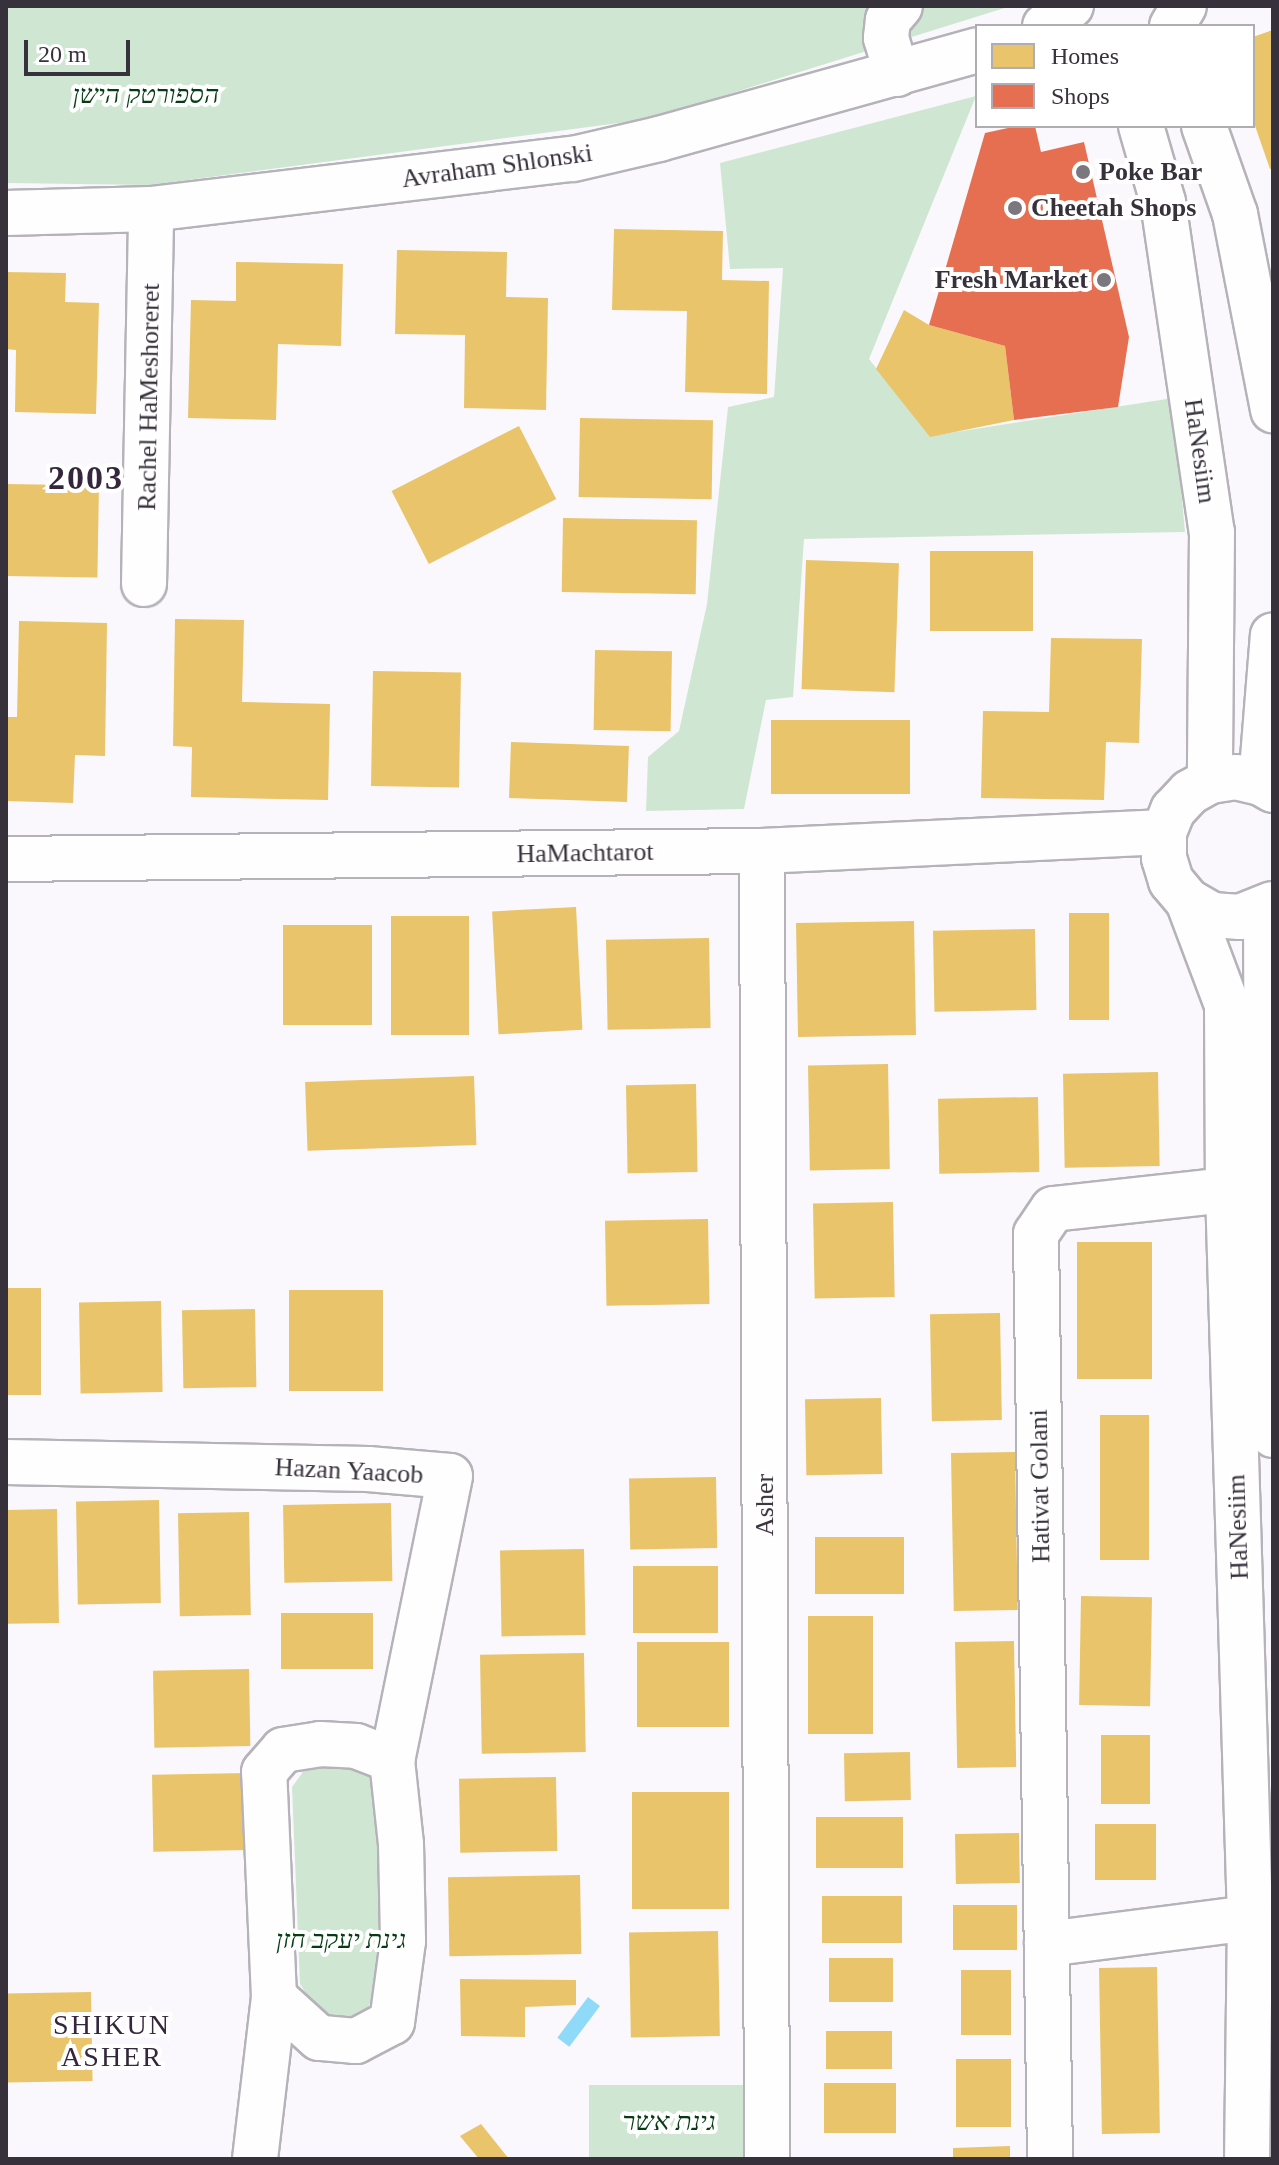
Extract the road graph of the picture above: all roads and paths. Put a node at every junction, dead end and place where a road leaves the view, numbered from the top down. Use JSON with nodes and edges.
{"nodes":[{"id":1,"x":900,"y":6,"type":"edge"},
{"id":2,"x":1072,"y":6,"type":"edge"},
{"id":3,"x":1184,"y":6,"type":"edge"},
{"id":4,"x":1048,"y":24,"type":"edge"},
{"id":5,"x":1085,"y":24,"type":"edge"},
{"id":6,"x":1173,"y":24,"type":"edge"},
{"id":7,"x":975,"y":51,"type":"edge"},
{"id":8,"x":897,"y":74,"type":"junction"},
{"id":9,"x":1142,"y":128,"type":"edge"},
{"id":10,"x":1205,"y":128,"type":"edge"},
{"id":11,"x":151,"y":209,"type":"junction"},
{"id":12,"x":6,"y":213,"type":"edge"},
{"id":13,"x":1273,"y":410,"type":"edge"},
{"id":14,"x":144,"y":584,"type":"dead end"},
{"id":15,"x":1273,"y":635,"type":"edge"},
{"id":16,"x":1210,"y":781,"type":"junction"},
{"id":17,"x":1267,"y":787,"type":"edge"},
{"id":18,"x":1164,"y":832,"type":"junction"},
{"id":19,"x":762,"y":851,"type":"junction"},
{"id":20,"x":6,"y":859,"type":"edge"},
{"id":21,"x":1188,"y":901,"type":"junction"},
{"id":22,"x":1270,"y":907,"type":"edge"},
{"id":23,"x":1256,"y":1182,"type":"edge"},
{"id":24,"x":1273,"y":1435,"type":"edge"},
{"id":25,"x":6,"y":1462,"type":"edge"},
{"id":26,"x":392,"y":1760,"type":"junction"},
{"id":27,"x":1250,"y":1918,"type":"junction"},
{"id":28,"x":1047,"y":1944,"type":"junction"},
{"id":29,"x":274,"y":1997,"type":"junction"},
{"id":30,"x":255,"y":2159,"type":"edge"},
{"id":31,"x":767,"y":2159,"type":"edge"},
{"id":32,"x":1050,"y":2159,"type":"edge"},
{"id":33,"x":1247,"y":2159,"type":"edge"}],
"edges":[{"from":1,"to":8,"type":"street"},
{"from":2,"to":4,"type":"street"},
{"from":2,"to":5,"type":"street"},
{"from":3,"to":6,"type":"street"},
{"from":7,"to":8,"type":"street","name":"Avraham Shlonski"},
{"from":8,"to":11,"type":"street","name":"Avraham Shlonski"},
{"from":9,"to":16,"type":"street","name":"HaNesiim"},
{"from":10,"to":13,"type":"street"},
{"from":11,"to":12,"type":"street","name":"Avraham Shlonski"},
{"from":11,"to":14,"type":"street","name":"Rachel HaMeshoreret"},
{"from":15,"to":17,"type":"street"},
{"from":16,"to":17,"type":"street"},
{"from":16,"to":18,"type":"street"},
{"from":18,"to":19,"type":"street","name":"HaMachtarot"},
{"from":18,"to":21,"type":"street","name":"HaNesiim"},
{"from":19,"to":20,"type":"street","name":"HaMachtarot"},
{"from":19,"to":31,"type":"street","name":"Asher"},
{"from":21,"to":22,"type":"street"},
{"from":21,"to":23,"type":"street","name":"HaNesiim"},
{"from":22,"to":23,"type":"street","name":"HaNesiim"},
{"from":23,"to":24,"type":"street","name":"HaNesiim"},
{"from":23,"to":27,"type":"street","name":"HaNesiim"},
{"from":23,"to":28,"type":"street","name":"Hativat Golani"},
{"from":25,"to":26,"type":"street","name":"Hazan Yaacob"},
{"from":26,"to":29,"type":"street"},
{"from":26,"to":29,"type":"street"},
{"from":27,"to":28,"type":"street"},
{"from":27,"to":33,"type":"street","name":"HaNesiim"},
{"from":28,"to":32,"type":"street","name":"Hativat Golani"},
{"from":29,"to":30,"type":"street"}]}
